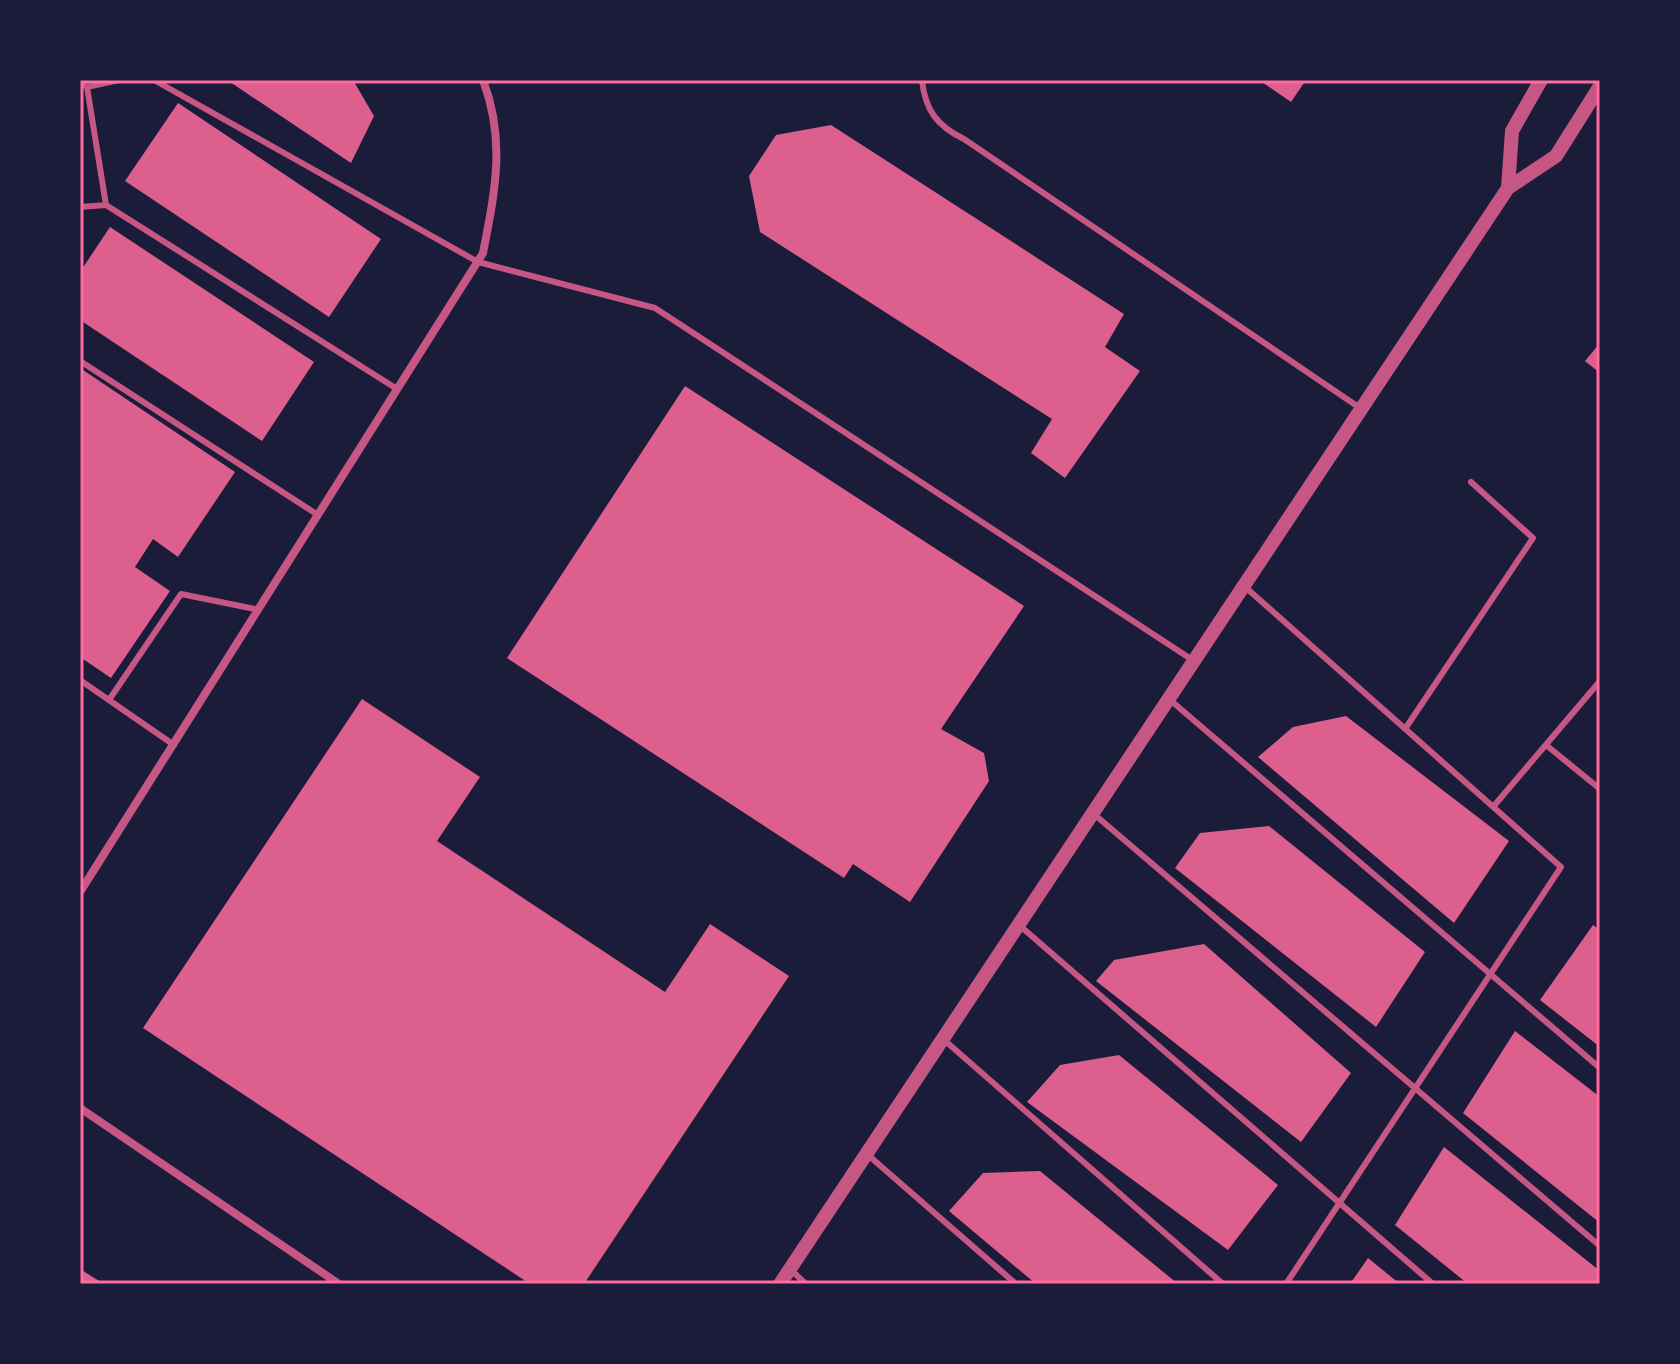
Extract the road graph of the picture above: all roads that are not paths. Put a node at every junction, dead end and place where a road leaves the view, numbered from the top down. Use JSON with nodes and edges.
{"nodes":[{"id":1,"x":119,"y":80,"type":"edge"},
{"id":2,"x":154,"y":80,"type":"edge"},
{"id":3,"x":483,"y":80,"type":"edge"},
{"id":4,"x":922,"y":80,"type":"edge"},
{"id":5,"x":1541,"y":80,"type":"edge"},
{"id":6,"x":166,"y":83,"type":"edge"},
{"id":7,"x":83,"y":85,"type":"edge"},
{"id":8,"x":1600,"y":86,"type":"edge"},
{"id":9,"x":1508,"y":188,"type":"junction"},
{"id":10,"x":106,"y":205,"type":"junction"},
{"id":11,"x":80,"y":207,"type":"edge"},
{"id":12,"x":478,"y":262,"type":"junction"},
{"id":13,"x":80,"y":361,"type":"edge"},
{"id":14,"x":397,"y":389,"type":"junction"},
{"id":15,"x":1362,"y":409,"type":"junction"},
{"id":16,"x":1471,"y":482,"type":"dead end"},
{"id":17,"x":318,"y":515,"type":"junction"},
{"id":18,"x":1244,"y":586,"type":"junction"},
{"id":19,"x":255,"y":609,"type":"junction"},
{"id":20,"x":1194,"y":661,"type":"junction"},
{"id":21,"x":80,"y":680,"type":"edge"},
{"id":22,"x":1600,"y":681,"type":"edge"},
{"id":23,"x":1169,"y":699,"type":"junction"},
{"id":24,"x":109,"y":700,"type":"junction"},
{"id":25,"x":1405,"y":729,"type":"junction"},
{"id":26,"x":174,"y":745,"type":"junction"},
{"id":27,"x":1546,"y":745,"type":"junction"},
{"id":28,"x":1600,"y":789,"type":"edge"},
{"id":29,"x":1493,"y":807,"type":"junction"},
{"id":30,"x":1093,"y":813,"type":"junction"},
{"id":31,"x":80,"y":892,"type":"edge"},
{"id":32,"x":1019,"y":924,"type":"junction"},
{"id":33,"x":1489,"y":976,"type":"junction"},
{"id":34,"x":943,"y":1039,"type":"junction"},
{"id":35,"x":1600,"y":1068,"type":"edge"},
{"id":36,"x":1415,"y":1089,"type":"junction"},
{"id":37,"x":80,"y":1108,"type":"edge"},
{"id":38,"x":867,"y":1153,"type":"junction"},
{"id":39,"x":1339,"y":1203,"type":"junction"},
{"id":40,"x":1600,"y":1246,"type":"edge"},
{"id":41,"x":790,"y":1270,"type":"junction"},
{"id":42,"x":339,"y":1284,"type":"edge"},
{"id":43,"x":780,"y":1284,"type":"edge"},
{"id":44,"x":806,"y":1284,"type":"edge"},
{"id":45,"x":1016,"y":1284,"type":"edge"},
{"id":46,"x":1223,"y":1284,"type":"edge"},
{"id":47,"x":1286,"y":1284,"type":"edge"},
{"id":48,"x":1433,"y":1284,"type":"edge"}],
"edges":[{"from":1,"to":7,"type":"lane"},
{"from":2,"to":6,"type":"lane"},
{"from":3,"to":12,"type":"street"},
{"from":4,"to":15,"type":"lane"},
{"from":5,"to":9,"type":"street"},
{"from":6,"to":12,"type":"lane"},
{"from":7,"to":10,"type":"lane"},
{"from":8,"to":9,"type":"street"},
{"from":9,"to":15,"type":"street"},
{"from":10,"to":11,"type":"lane"},
{"from":10,"to":14,"type":"lane"},
{"from":12,"to":14,"type":"street"},
{"from":12,"to":20,"type":"lane"},
{"from":13,"to":17,"type":"lane"},
{"from":14,"to":17,"type":"street"},
{"from":15,"to":18,"type":"street"},
{"from":16,"to":25,"type":"lane"},
{"from":17,"to":19,"type":"street"},
{"from":18,"to":20,"type":"street"},
{"from":18,"to":25,"type":"lane"},
{"from":19,"to":24,"type":"lane"},
{"from":19,"to":26,"type":"street"},
{"from":20,"to":23,"type":"street"},
{"from":21,"to":24,"type":"lane"},
{"from":22,"to":27,"type":"lane"},
{"from":23,"to":30,"type":"street"},
{"from":23,"to":33,"type":"lane"},
{"from":24,"to":26,"type":"lane"},
{"from":25,"to":29,"type":"lane"},
{"from":26,"to":31,"type":"street"},
{"from":27,"to":28,"type":"lane"},
{"from":27,"to":29,"type":"lane"},
{"from":29,"to":33,"type":"lane"},
{"from":30,"to":32,"type":"street"},
{"from":30,"to":36,"type":"lane"},
{"from":32,"to":34,"type":"street"},
{"from":32,"to":39,"type":"lane"},
{"from":33,"to":35,"type":"lane"},
{"from":33,"to":36,"type":"lane"},
{"from":34,"to":38,"type":"street"},
{"from":34,"to":46,"type":"lane"},
{"from":36,"to":39,"type":"lane"},
{"from":36,"to":40,"type":"lane"},
{"from":37,"to":42,"type":"street"},
{"from":38,"to":41,"type":"street"},
{"from":38,"to":45,"type":"lane"},
{"from":39,"to":47,"type":"lane"},
{"from":39,"to":48,"type":"lane"},
{"from":41,"to":43,"type":"street"},
{"from":41,"to":44,"type":"lane"}]}
